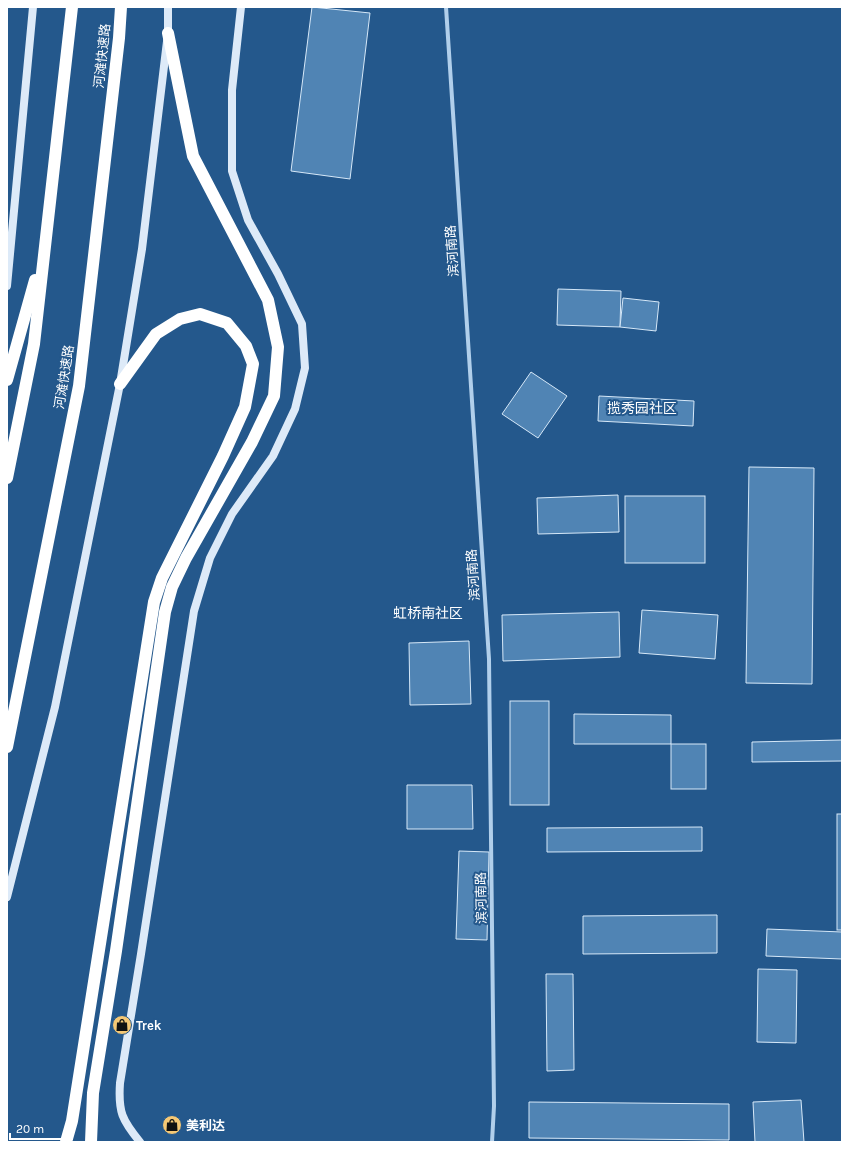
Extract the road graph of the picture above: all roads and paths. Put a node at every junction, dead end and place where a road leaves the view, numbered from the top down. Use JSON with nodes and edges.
{"nodes":[{"id":1,"x":32,"y":7,"type":"edge"},
{"id":2,"x":72,"y":7,"type":"edge"},
{"id":3,"x":121,"y":7,"type":"edge"},
{"id":4,"x":168,"y":7,"type":"edge"},
{"id":5,"x":240,"y":7,"type":"edge"},
{"id":6,"x":446,"y":7,"type":"edge"},
{"id":7,"x":168,"y":33,"type":"junction"},
{"id":8,"x":45,"y":246,"type":"junction"},
{"id":9,"x":7,"y":286,"type":"edge"},
{"id":10,"x":7,"y":380,"type":"edge"},
{"id":11,"x":120,"y":384,"type":"junction"},
{"id":12,"x":7,"y":478,"type":"edge"},
{"id":13,"x":7,"y":747,"type":"edge"},
{"id":14,"x":7,"y":897,"type":"edge"},
{"id":15,"x":66,"y":1142,"type":"edge"},
{"id":16,"x":91,"y":1142,"type":"edge"},
{"id":17,"x":140,"y":1142,"type":"edge"},
{"id":18,"x":492,"y":1142,"type":"edge"}],
"edges":[{"from":1,"to":9,"type":"street"},
{"from":2,"to":8,"type":"highway"},
{"from":3,"to":13,"type":"highway","name":"河滩快速路"},
{"from":4,"to":7,"type":"street"},
{"from":5,"to":17,"type":"street"},
{"from":6,"to":18,"type":"street","name":"滨河南路"},
{"from":7,"to":11,"type":"street"},
{"from":7,"to":16,"type":"highway"},
{"from":8,"to":10,"type":"highway"},
{"from":8,"to":12,"type":"highway"},
{"from":11,"to":14,"type":"street"},
{"from":11,"to":15,"type":"highway"}]}
